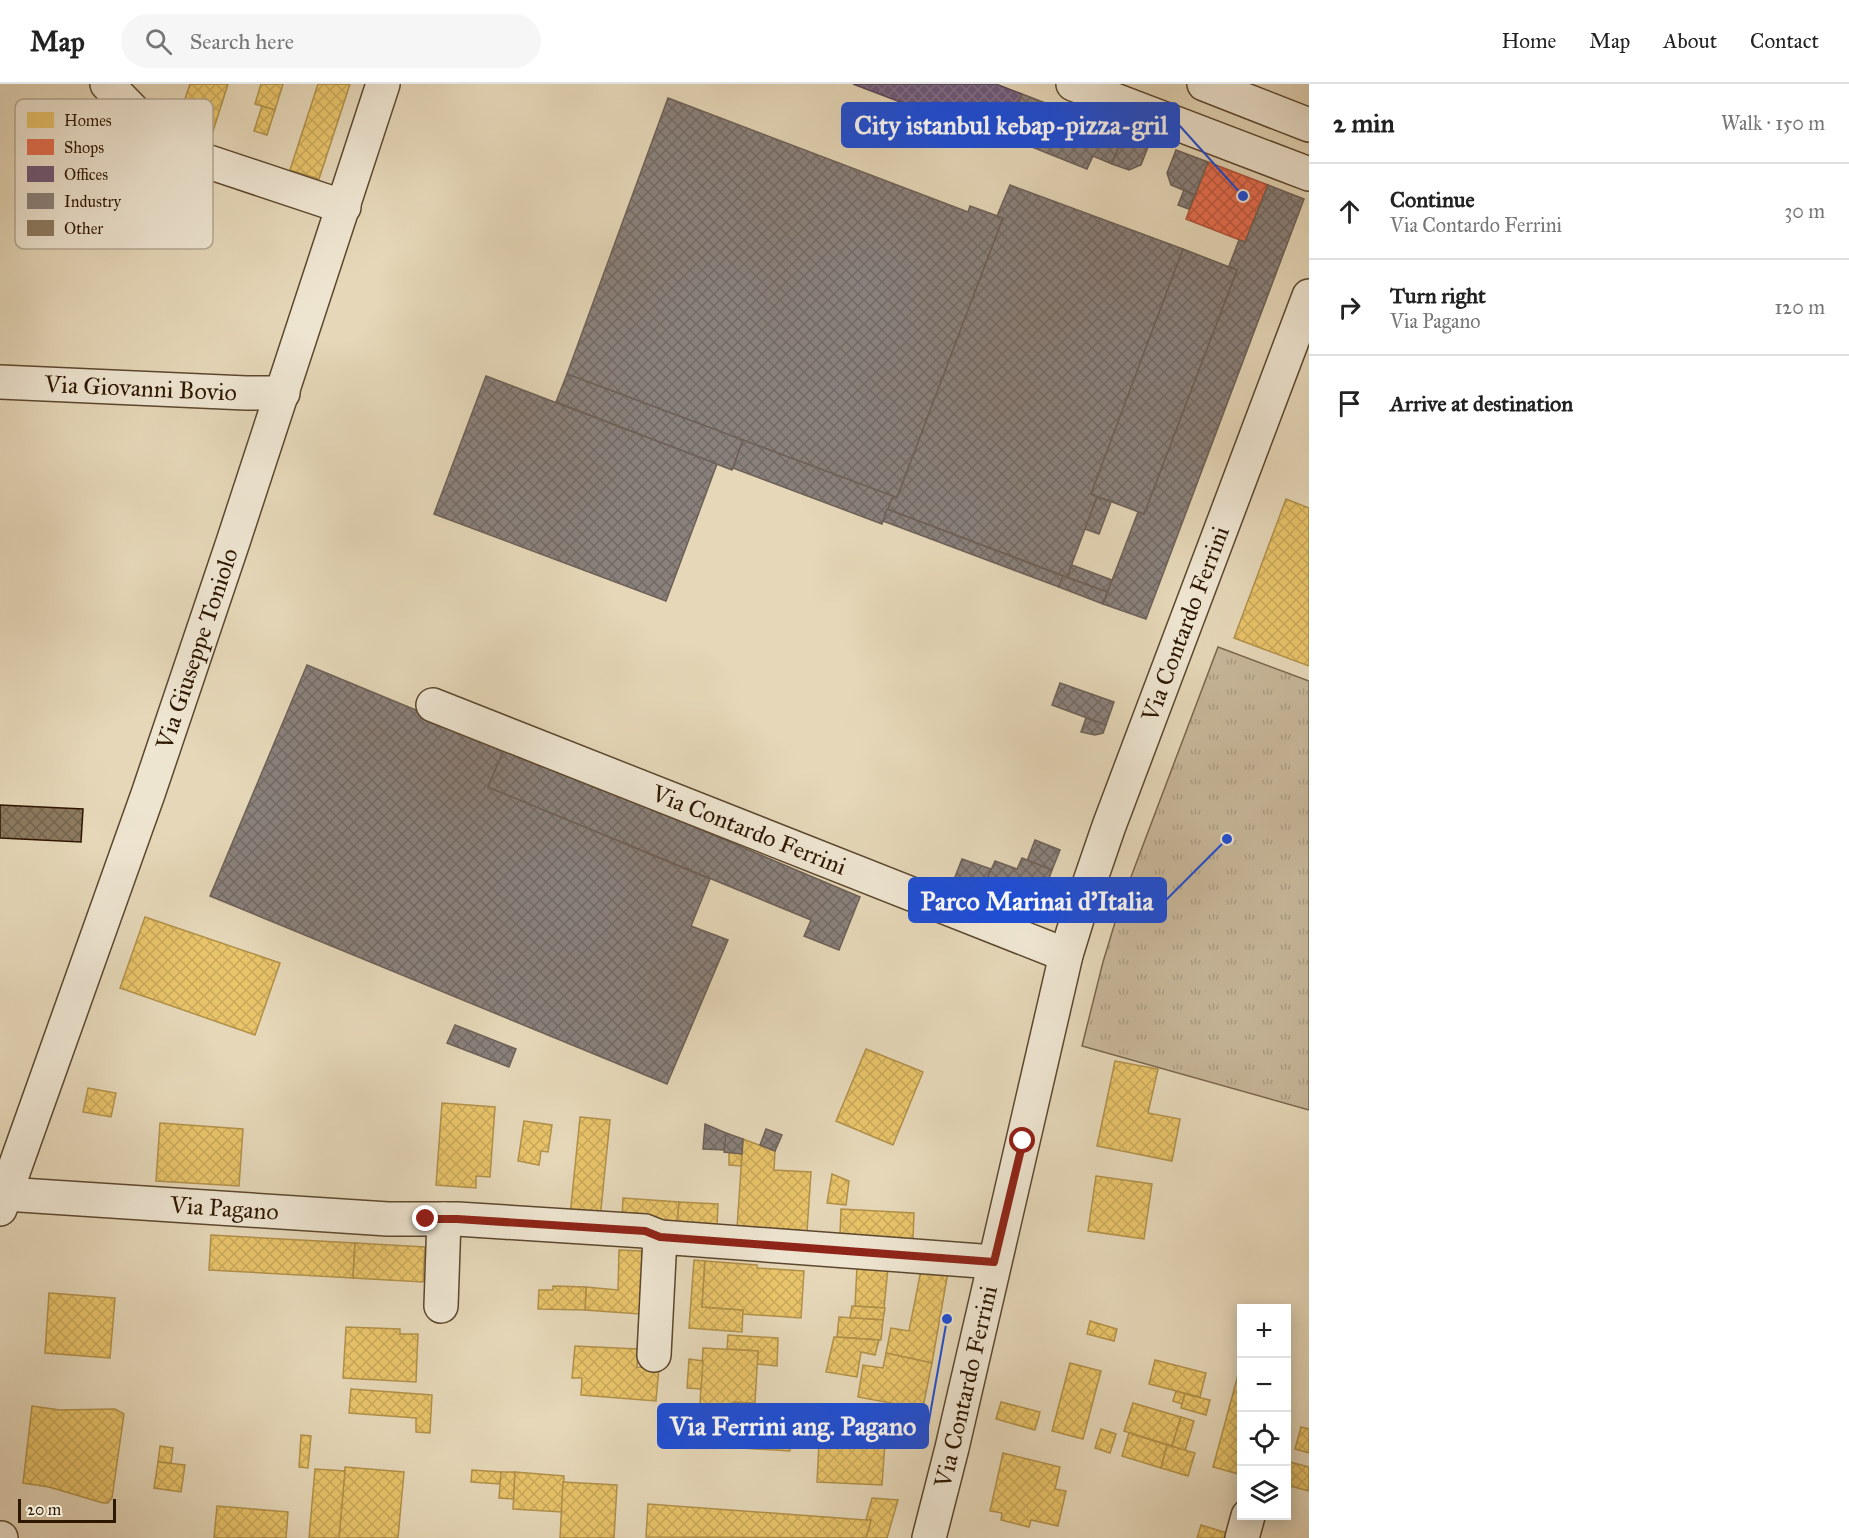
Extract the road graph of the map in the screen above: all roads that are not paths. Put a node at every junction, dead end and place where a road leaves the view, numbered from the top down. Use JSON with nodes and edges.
{"nodes":[{"id":1,"x":107,"y":84,"type":"edge"},
{"id":2,"x":135,"y":84,"type":"edge"},
{"id":3,"x":383,"y":84,"type":"edge"},
{"id":4,"x":1073,"y":84,"type":"edge"},
{"id":5,"x":1204,"y":84,"type":"edge"},
{"id":6,"x":122,"y":99,"type":"edge"},
{"id":7,"x":137,"y":99,"type":"edge"},
{"id":8,"x":1309,"y":125,"type":"edge"},
{"id":9,"x":213,"y":163,"type":"edge"},
{"id":10,"x":1309,"y":174,"type":"edge"},
{"id":11,"x":344,"y":207,"type":"junction"},
{"id":12,"x":1309,"y":296,"type":"edge"},
{"id":13,"x":0,"y":382,"type":"edge"},
{"id":14,"x":283,"y":393,"type":"junction"},
{"id":15,"x":433,"y":705,"type":"dead end"},
{"id":16,"x":1066,"y":955,"type":"junction"},
{"id":17,"x":3,"y":1202,"type":"edge"},
{"id":18,"x":444,"y":1219,"type":"junction"},
{"id":19,"x":660,"y":1237,"type":"junction"},
{"id":20,"x":994,"y":1262,"type":"junction"},
{"id":21,"x":441,"y":1306,"type":"dead end"},
{"id":22,"x":654,"y":1355,"type":"dead end"},
{"id":23,"x":1247,"y":1520,"type":"edge"},
{"id":24,"x":929,"y":1538,"type":"edge"},
{"id":25,"x":1242,"y":1538,"type":"edge"}],
"edges":[{"from":1,"to":6,"type":"street"},
{"from":2,"to":7,"type":"street"},
{"from":3,"to":11,"type":"street","name":"Via Giuseppe Toniolo"},
{"from":4,"to":10,"type":"street"},
{"from":5,"to":8,"type":"street"},
{"from":9,"to":11,"type":"street"},
{"from":11,"to":14,"type":"street","name":"Via Giuseppe Toniolo"},
{"from":12,"to":16,"type":"street","name":"Via Contardo Ferrini"},
{"from":13,"to":14,"type":"street","name":"Via Giovanni Bovio"},
{"from":14,"to":17,"type":"street","name":"Via Giuseppe Toniolo"},
{"from":15,"to":16,"type":"street","name":"Via Contardo Ferrini"},
{"from":16,"to":20,"type":"street","name":"Via Contardo Ferrini"},
{"from":17,"to":18,"type":"street","name":"Via Pagano"},
{"from":18,"to":19,"type":"street","name":"Via Pagano"},
{"from":18,"to":21,"type":"street"},
{"from":19,"to":20,"type":"street","name":"Via Pagano"},
{"from":19,"to":22,"type":"street"},
{"from":20,"to":24,"type":"street","name":"Via Contardo Ferrini"},
{"from":23,"to":25,"type":"street"}]}
